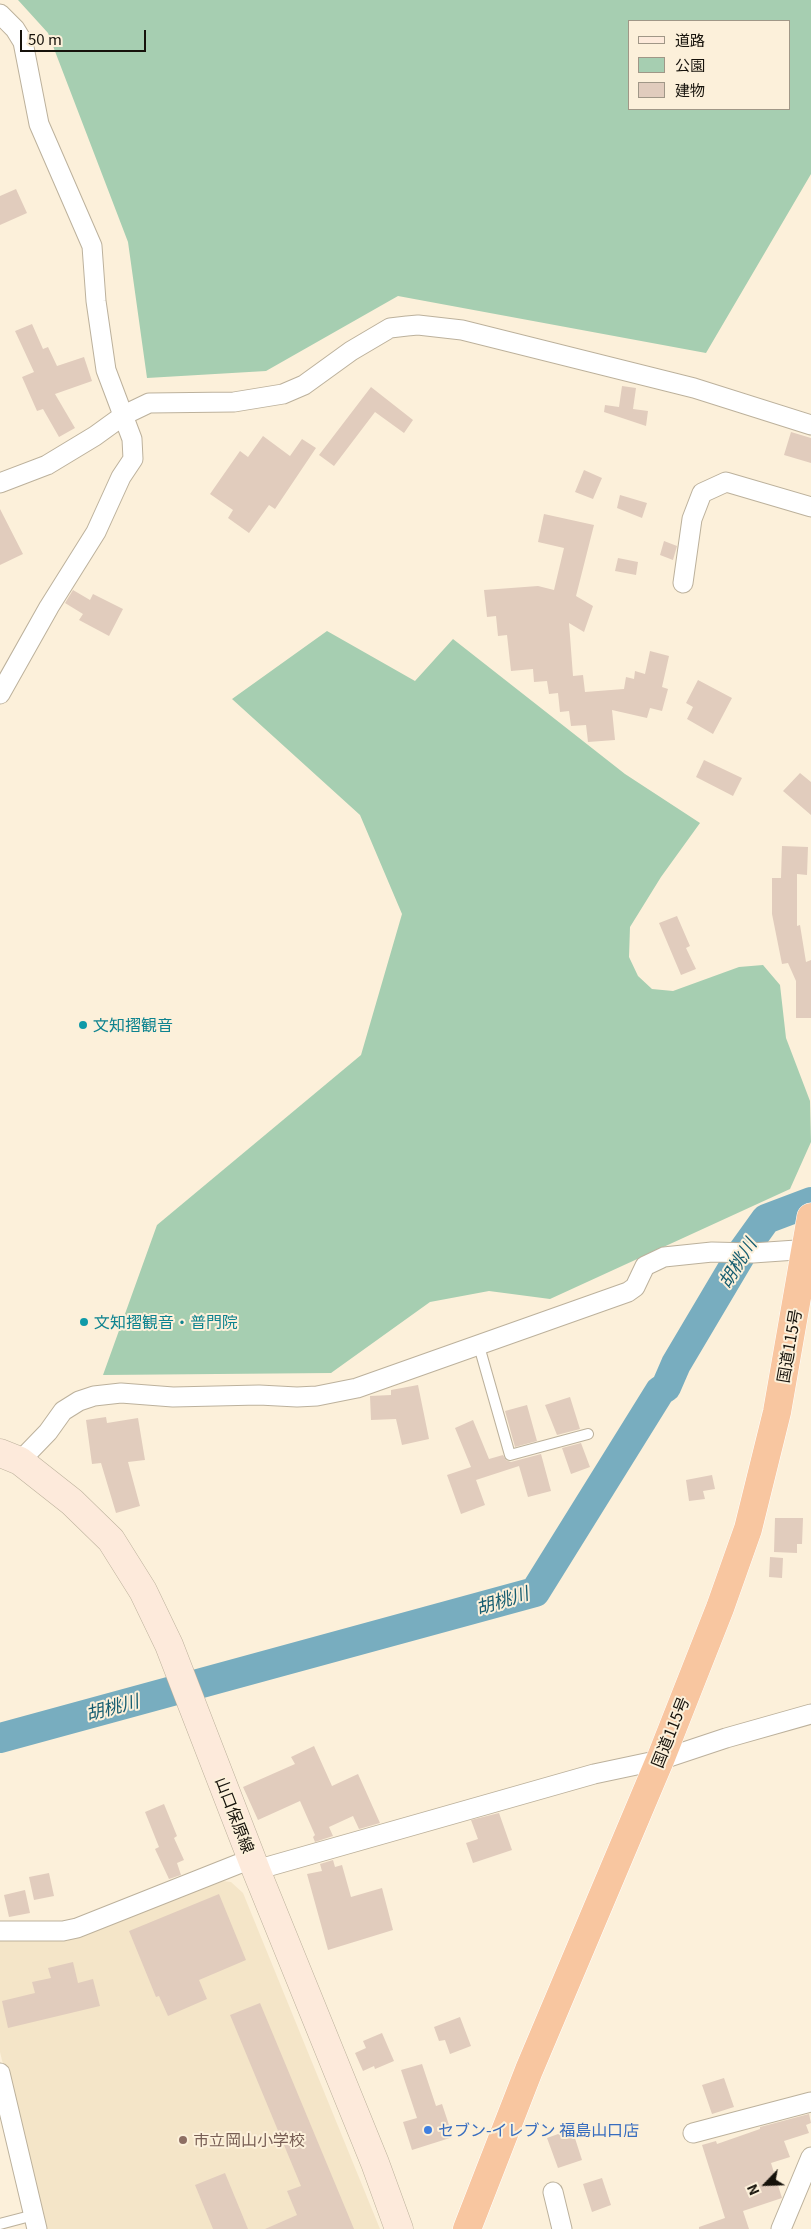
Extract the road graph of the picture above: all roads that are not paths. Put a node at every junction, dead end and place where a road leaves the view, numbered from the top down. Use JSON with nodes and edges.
{"nodes":[{"id":1,"x":0,"y":14,"type":"edge"},
{"id":2,"x":124,"y":415,"type":"junction"},
{"id":3,"x":811,"y":425,"type":"edge"},
{"id":4,"x":0,"y":483,"type":"edge"},
{"id":5,"x":811,"y":507,"type":"edge"},
{"id":6,"x":683,"y":583,"type":"dead end"},
{"id":7,"x":0,"y":694,"type":"edge"},
{"id":8,"x":811,"y":1217,"type":"edge"},
{"id":9,"x":808,"y":1249,"type":"edge"},
{"id":10,"x":479,"y":1346,"type":"junction"},
{"id":11,"x":588,"y":1434,"type":"dead end"},
{"id":12,"x":10,"y":1457,"type":"edge"},
{"id":13,"x":811,"y":1714,"type":"edge"},
{"id":14,"x":660,"y":1760,"type":"junction"},
{"id":15,"x":254,"y":1864,"type":"junction"},
{"id":16,"x":0,"y":1931,"type":"edge"},
{"id":17,"x":0,"y":2073,"type":"edge"},
{"id":18,"x":811,"y":2102,"type":"edge"},
{"id":19,"x":6,"y":2119,"type":"edge"},
{"id":20,"x":692,"y":2133,"type":"dead end"},
{"id":21,"x":811,"y":2157,"type":"edge"},
{"id":22,"x":554,"y":2192,"type":"dead end"},
{"id":23,"x":35,"y":2222,"type":"edge"},
{"id":24,"x":0,"y":2224,"type":"edge"},
{"id":25,"x":399,"y":2229,"type":"edge"},
{"id":26,"x":467,"y":2229,"type":"edge"},
{"id":27,"x":562,"y":2229,"type":"edge"},
{"id":28,"x":781,"y":2229,"type":"edge"}],
"edges":[{"from":1,"to":2,"type":"street"},
{"from":2,"to":3,"type":"street"},
{"from":2,"to":4,"type":"street"},
{"from":2,"to":7,"type":"street"},
{"from":5,"to":6,"type":"street"},
{"from":8,"to":9,"type":"highway","name":"国道115号"},
{"from":9,"to":10,"type":"street"},
{"from":9,"to":14,"type":"highway","name":"国道115号"},
{"from":10,"to":11,"type":"lane"},
{"from":10,"to":12,"type":"street"},
{"from":12,"to":15,"type":"main road","name":"山口保原線"},
{"from":13,"to":14,"type":"street"},
{"from":14,"to":15,"type":"street"},
{"from":14,"to":26,"type":"highway","name":"国道115号"},
{"from":15,"to":16,"type":"street"},
{"from":15,"to":25,"type":"main road","name":"山口保原線"},
{"from":17,"to":19,"type":"street"},
{"from":18,"to":20,"type":"street"},
{"from":19,"to":23,"type":"street"},
{"from":21,"to":28,"type":"street"},
{"from":22,"to":27,"type":"street"},
{"from":23,"to":24,"type":"lane"}]}
